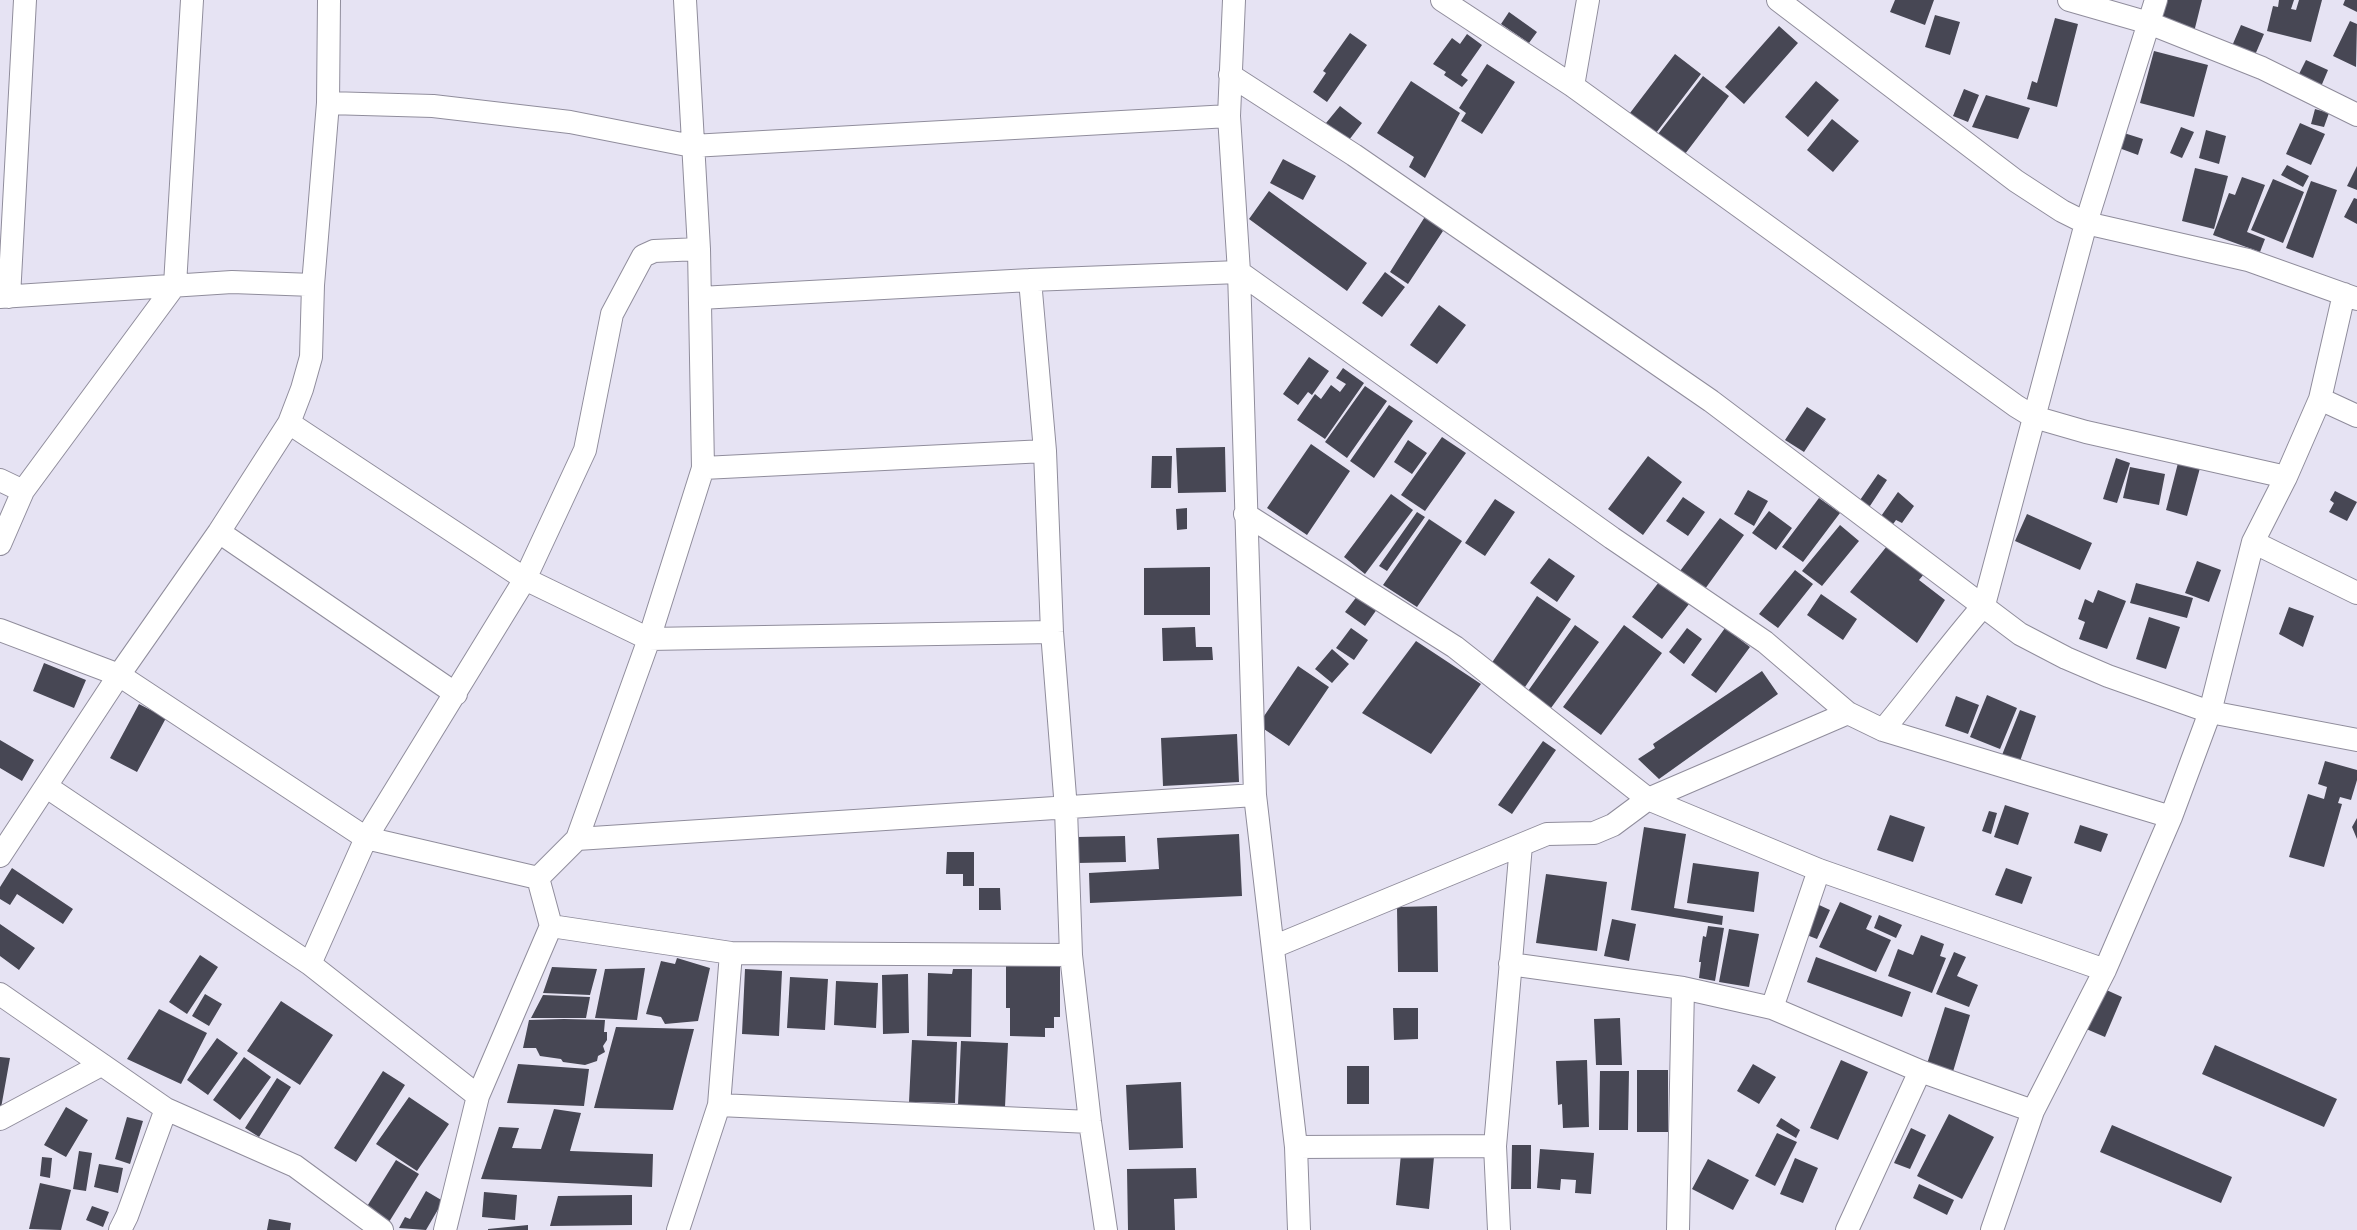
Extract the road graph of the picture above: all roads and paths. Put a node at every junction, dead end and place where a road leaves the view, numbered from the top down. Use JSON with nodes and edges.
{"nodes":[{"id":1,"x":24,"y":0,"type":"edge"},
{"id":2,"x":192,"y":0,"type":"edge"},
{"id":3,"x":329,"y":0,"type":"edge"},
{"id":4,"x":685,"y":0,"type":"edge"},
{"id":5,"x":1234,"y":0,"type":"edge"},
{"id":6,"x":1442,"y":0,"type":"edge"},
{"id":7,"x":1588,"y":0,"type":"edge"},
{"id":8,"x":1778,"y":0,"type":"edge"},
{"id":9,"x":2069,"y":0,"type":"edge"},
{"id":10,"x":2156,"y":0,"type":"edge"},
{"id":11,"x":2149,"y":23,"type":"junction"},
{"id":12,"x":1230,"y":75,"type":"junction"},
{"id":13,"x":1573,"y":86,"type":"junction"},
{"id":14,"x":328,"y":103,"type":"junction"},
{"id":15,"x":2357,"y":115,"type":"edge"},
{"id":16,"x":1230,"y":116,"type":"junction"},
{"id":17,"x":692,"y":146,"type":"junction"},
{"id":18,"x":2086,"y":223,"type":"junction"},
{"id":19,"x":699,"y":249,"type":"junction"},
{"id":20,"x":1239,"y":272,"type":"junction"},
{"id":21,"x":1030,"y":280,"type":"junction"},
{"id":22,"x":175,"y":285,"type":"junction"},
{"id":23,"x":313,"y":285,"type":"junction"},
{"id":24,"x":2350,"y":296,"type":"edge"},
{"id":25,"x":4,"y":297,"type":"edge"},
{"id":26,"x":700,"y":298,"type":"junction"},
{"id":27,"x":2320,"y":399,"type":"junction"},
{"id":28,"x":2357,"y":416,"type":"edge"},
{"id":29,"x":2034,"y":417,"type":"junction"},
{"id":30,"x":289,"y":423,"type":"junction"},
{"id":31,"x":1045,"y":451,"type":"junction"},
{"id":32,"x":703,"y":468,"type":"junction"},
{"id":33,"x":2286,"y":477,"type":"junction"},
{"id":34,"x":0,"y":480,"type":"edge"},
{"id":35,"x":23,"y":491,"type":"junction"},
{"id":36,"x":1245,"y":514,"type":"junction"},
{"id":37,"x":219,"y":532,"type":"junction"},
{"id":38,"x":2253,"y":542,"type":"junction"},
{"id":39,"x":0,"y":544,"type":"edge"},
{"id":40,"x":525,"y":579,"type":"junction"},
{"id":41,"x":2357,"y":593,"type":"edge"},
{"id":42,"x":1984,"y":605,"type":"junction"},
{"id":43,"x":0,"y":630,"type":"edge"},
{"id":44,"x":1052,"y":632,"type":"junction"},
{"id":45,"x":649,"y":640,"type":"junction"},
{"id":46,"x":120,"y":675,"type":"junction"},
{"id":47,"x":456,"y":694,"type":"junction"},
{"id":48,"x":2210,"y":712,"type":"junction"},
{"id":49,"x":1848,"y":713,"type":"junction"},
{"id":50,"x":1883,"y":730,"type":"junction"},
{"id":51,"x":2357,"y":740,"type":"edge"},
{"id":52,"x":47,"y":787,"type":"junction"},
{"id":53,"x":1255,"y":796,"type":"junction"},
{"id":54,"x":1648,"y":798,"type":"junction"},
{"id":55,"x":1066,"y":809,"type":"junction"},
{"id":56,"x":2171,"y":818,"type":"junction"},
{"id":57,"x":366,"y":838,"type":"junction"},
{"id":58,"x":577,"y":839,"type":"junction"},
{"id":59,"x":1521,"y":845,"type":"junction"},
{"id":60,"x":0,"y":856,"type":"edge"},
{"id":61,"x":1819,"y":870,"type":"junction"},
{"id":62,"x":538,"y":878,"type":"junction"},
{"id":63,"x":551,"y":926,"type":"junction"},
{"id":64,"x":1273,"y":947,"type":"junction"},
{"id":65,"x":731,"y":953,"type":"junction"},
{"id":66,"x":1071,"y":955,"type":"junction"},
{"id":67,"x":310,"y":964,"type":"junction"},
{"id":68,"x":1510,"y":964,"type":"junction"},
{"id":69,"x":2105,"y":970,"type":"junction"},
{"id":70,"x":1683,"y":988,"type":"junction"},
{"id":71,"x":0,"y":994,"type":"edge"},
{"id":72,"x":1772,"y":1008,"type":"junction"},
{"id":73,"x":101,"y":1066,"type":"junction"},
{"id":74,"x":1920,"y":1071,"type":"junction"},
{"id":75,"x":478,"y":1096,"type":"junction"},
{"id":76,"x":719,"y":1105,"type":"junction"},
{"id":77,"x":166,"y":1109,"type":"junction"},
{"id":78,"x":2033,"y":1110,"type":"junction"},
{"id":79,"x":0,"y":1119,"type":"edge"},
{"id":80,"x":1090,"y":1122,"type":"junction"},
{"id":81,"x":1495,"y":1146,"type":"junction"},
{"id":82,"x":1296,"y":1147,"type":"junction"},
{"id":83,"x":120,"y":1230,"type":"edge"},
{"id":84,"x":382,"y":1230,"type":"edge"},
{"id":85,"x":445,"y":1230,"type":"edge"},
{"id":86,"x":678,"y":1230,"type":"edge"},
{"id":87,"x":1106,"y":1230,"type":"edge"},
{"id":88,"x":1299,"y":1230,"type":"edge"},
{"id":89,"x":1499,"y":1230,"type":"edge"},
{"id":90,"x":1678,"y":1230,"type":"edge"},
{"id":91,"x":1846,"y":1230,"type":"edge"},
{"id":92,"x":1992,"y":1230,"type":"edge"}],
"edges":[{"from":1,"to":25,"type":"street"},
{"from":2,"to":22,"type":"street"},
{"from":3,"to":14,"type":"street"},
{"from":4,"to":17,"type":"street"},
{"from":5,"to":12,"type":"street"},
{"from":6,"to":13,"type":"street"},
{"from":7,"to":13,"type":"street"},
{"from":8,"to":18,"type":"street"},
{"from":9,"to":11,"type":"street"},
{"from":10,"to":11,"type":"street"},
{"from":11,"to":15,"type":"street"},
{"from":11,"to":18,"type":"street"},
{"from":12,"to":16,"type":"street"},
{"from":12,"to":42,"type":"street"},
{"from":13,"to":29,"type":"street"},
{"from":14,"to":17,"type":"street"},
{"from":14,"to":23,"type":"street"},
{"from":16,"to":17,"type":"street"},
{"from":16,"to":20,"type":"street"},
{"from":17,"to":19,"type":"street"},
{"from":18,"to":24,"type":"street"},
{"from":18,"to":29,"type":"street"},
{"from":19,"to":26,"type":"street"},
{"from":19,"to":40,"type":"street"},
{"from":20,"to":21,"type":"street"},
{"from":20,"to":36,"type":"street"},
{"from":20,"to":49,"type":"street"},
{"from":21,"to":26,"type":"street"},
{"from":21,"to":31,"type":"street"},
{"from":22,"to":23,"type":"street"},
{"from":22,"to":25,"type":"street"},
{"from":22,"to":35,"type":"street"},
{"from":23,"to":30,"type":"street"},
{"from":24,"to":27,"type":"street"},
{"from":26,"to":32,"type":"street"},
{"from":27,"to":28,"type":"street"},
{"from":27,"to":33,"type":"street"},
{"from":29,"to":33,"type":"street"},
{"from":29,"to":42,"type":"street"},
{"from":30,"to":37,"type":"street"},
{"from":30,"to":40,"type":"street"},
{"from":31,"to":32,"type":"street"},
{"from":31,"to":44,"type":"street"},
{"from":32,"to":45,"type":"street"},
{"from":33,"to":38,"type":"street"},
{"from":34,"to":35,"type":"street"},
{"from":35,"to":39,"type":"street"},
{"from":36,"to":53,"type":"street"},
{"from":36,"to":54,"type":"street"},
{"from":37,"to":46,"type":"street"},
{"from":37,"to":47,"type":"street"},
{"from":38,"to":41,"type":"street"},
{"from":38,"to":48,"type":"street"},
{"from":40,"to":45,"type":"street"},
{"from":40,"to":47,"type":"street"},
{"from":42,"to":48,"type":"street"},
{"from":42,"to":50,"type":"street"},
{"from":43,"to":46,"type":"street"},
{"from":44,"to":45,"type":"street"},
{"from":44,"to":55,"type":"street"},
{"from":45,"to":58,"type":"street"},
{"from":46,"to":52,"type":"street"},
{"from":46,"to":57,"type":"street"},
{"from":47,"to":57,"type":"street"},
{"from":48,"to":51,"type":"street"},
{"from":48,"to":56,"type":"street"},
{"from":49,"to":50,"type":"street"},
{"from":49,"to":54,"type":"street"},
{"from":50,"to":56,"type":"street"},
{"from":52,"to":60,"type":"street"},
{"from":52,"to":67,"type":"street"},
{"from":53,"to":55,"type":"street"},
{"from":53,"to":64,"type":"street"},
{"from":54,"to":59,"type":"street"},
{"from":54,"to":61,"type":"street"},
{"from":55,"to":58,"type":"street"},
{"from":55,"to":66,"type":"street"},
{"from":56,"to":69,"type":"street"},
{"from":57,"to":62,"type":"street"},
{"from":57,"to":67,"type":"street"},
{"from":58,"to":62,"type":"street"},
{"from":59,"to":64,"type":"street"},
{"from":59,"to":68,"type":"street"},
{"from":61,"to":69,"type":"street"},
{"from":61,"to":72,"type":"street"},
{"from":62,"to":63,"type":"street"},
{"from":63,"to":65,"type":"street"},
{"from":63,"to":75,"type":"street"},
{"from":64,"to":82,"type":"street"},
{"from":65,"to":66,"type":"street"},
{"from":65,"to":76,"type":"street"},
{"from":66,"to":80,"type":"street"},
{"from":67,"to":75,"type":"street"},
{"from":68,"to":70,"type":"street"},
{"from":68,"to":81,"type":"street"},
{"from":69,"to":78,"type":"street"},
{"from":70,"to":72,"type":"street"},
{"from":70,"to":90,"type":"street"},
{"from":71,"to":73,"type":"street"},
{"from":72,"to":74,"type":"street"},
{"from":73,"to":77,"type":"street"},
{"from":73,"to":79,"type":"street"},
{"from":74,"to":78,"type":"street"},
{"from":74,"to":91,"type":"street"},
{"from":75,"to":85,"type":"street"},
{"from":76,"to":80,"type":"street"},
{"from":76,"to":86,"type":"street"},
{"from":77,"to":83,"type":"street"},
{"from":77,"to":84,"type":"street"},
{"from":78,"to":92,"type":"street"},
{"from":80,"to":87,"type":"street"},
{"from":81,"to":82,"type":"street"},
{"from":81,"to":89,"type":"street"},
{"from":82,"to":88,"type":"street"}]}
